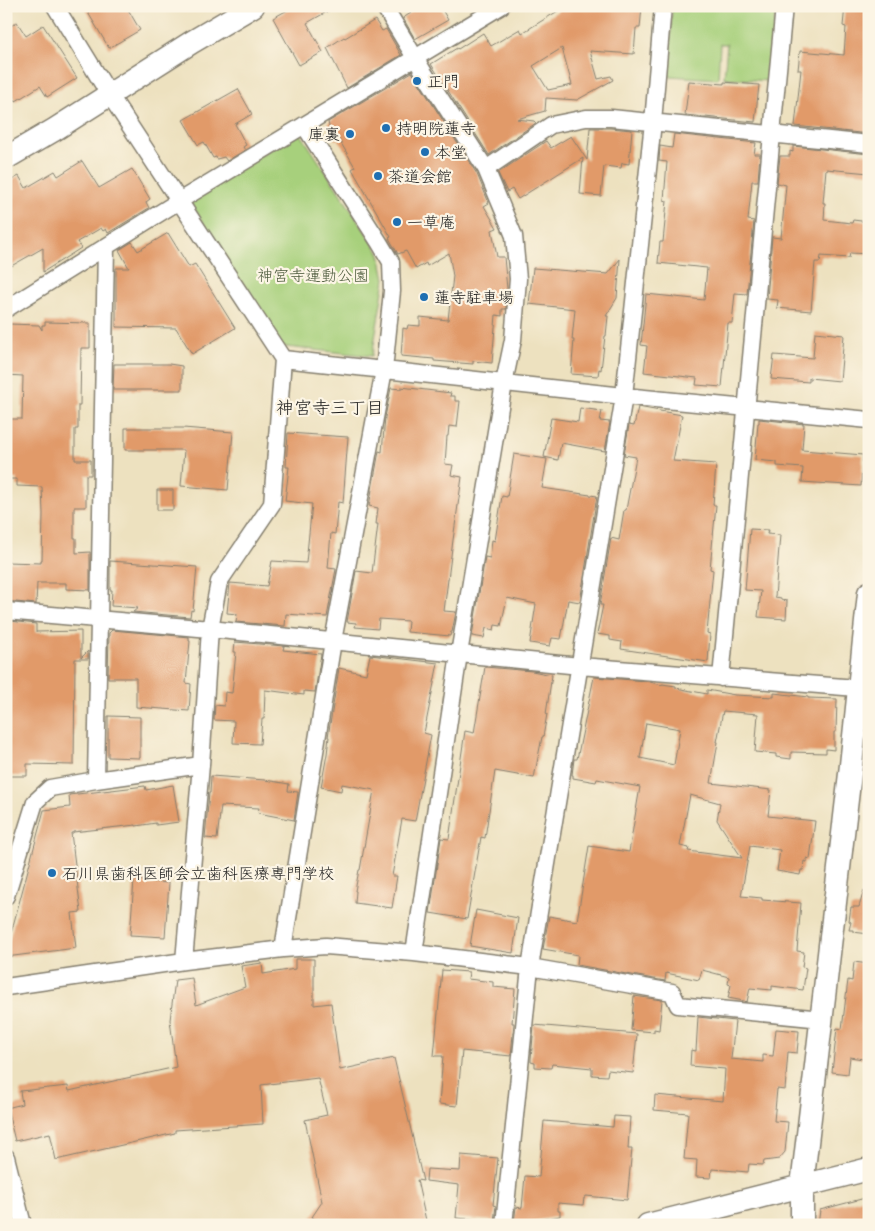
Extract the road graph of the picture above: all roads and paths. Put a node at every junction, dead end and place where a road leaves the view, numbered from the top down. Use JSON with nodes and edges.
{"nodes":[{"id":1,"x":55,"y":6,"type":"edge"},
{"id":2,"x":253,"y":6,"type":"edge"},
{"id":3,"x":384,"y":6,"type":"edge"},
{"id":4,"x":501,"y":6,"type":"edge"},
{"id":5,"x":663,"y":6,"type":"edge"},
{"id":6,"x":784,"y":6,"type":"edge"},
{"id":7,"x":415,"y":58,"type":"junction"},
{"id":8,"x":109,"y":94,"type":"junction"},
{"id":9,"x":653,"y":122,"type":"junction"},
{"id":10,"x":304,"y":125,"type":"junction"},
{"id":11,"x":773,"y":134,"type":"junction"},
{"id":12,"x":869,"y":144,"type":"edge"},
{"id":13,"x":6,"y":158,"type":"edge"},
{"id":14,"x":486,"y":169,"type":"junction"},
{"id":15,"x":179,"y":201,"type":"junction"},
{"id":16,"x":106,"y":246,"type":"junction"},
{"id":17,"x":6,"y":309,"type":"edge"},
{"id":18,"x":283,"y":359,"type":"junction"},
{"id":19,"x":384,"y":370,"type":"junction"},
{"id":20,"x":504,"y":383,"type":"junction"},
{"id":21,"x":624,"y":396,"type":"junction"},
{"id":22,"x":747,"y":408,"type":"junction"},
{"id":23,"x":869,"y":420,"type":"edge"},
{"id":24,"x":869,"y":593,"type":"edge"},
{"id":25,"x":6,"y":611,"type":"edge"},
{"id":26,"x":99,"y":619,"type":"junction"},
{"id":27,"x":210,"y":629,"type":"junction"},
{"id":28,"x":333,"y":641,"type":"junction"},
{"id":29,"x":459,"y":654,"type":"junction"},
{"id":30,"x":580,"y":666,"type":"junction"},
{"id":31,"x":721,"y":678,"type":"junction"},
{"id":32,"x":864,"y":688,"type":"edge"},
{"id":33,"x":201,"y":765,"type":"junction"},
{"id":34,"x":96,"y":780,"type":"junction"},
{"id":35,"x":6,"y":896,"type":"edge"},
{"id":36,"x":284,"y":949,"type":"junction"},
{"id":37,"x":414,"y":953,"type":"junction"},
{"id":38,"x":184,"y":961,"type":"junction"},
{"id":39,"x":530,"y":967,"type":"junction"},
{"id":40,"x":6,"y":987,"type":"edge"},
{"id":41,"x":822,"y":1019,"type":"junction"},
{"id":42,"x":6,"y":1157,"type":"edge"},
{"id":43,"x":869,"y":1169,"type":"edge"},
{"id":44,"x":802,"y":1186,"type":"junction"},
{"id":45,"x":11,"y":1197,"type":"edge"},
{"id":46,"x":23,"y":1225,"type":"edge"},
{"id":47,"x":504,"y":1225,"type":"edge"},
{"id":48,"x":648,"y":1225,"type":"edge"},
{"id":49,"x":802,"y":1225,"type":"edge"}],
"edges":[{"from":1,"to":8,"type":"street"},
{"from":2,"to":8,"type":"street"},
{"from":3,"to":7,"type":"street"},
{"from":4,"to":7,"type":"street"},
{"from":5,"to":9,"type":"street"},
{"from":6,"to":11,"type":"street"},
{"from":7,"to":10,"type":"street"},
{"from":7,"to":14,"type":"street"},
{"from":8,"to":13,"type":"street"},
{"from":8,"to":15,"type":"street"},
{"from":9,"to":11,"type":"street"},
{"from":9,"to":14,"type":"street"},
{"from":9,"to":21,"type":"street"},
{"from":10,"to":15,"type":"street"},
{"from":10,"to":19,"type":"street"},
{"from":11,"to":12,"type":"street"},
{"from":11,"to":22,"type":"street"},
{"from":14,"to":20,"type":"street"},
{"from":15,"to":16,"type":"street"},
{"from":15,"to":18,"type":"street"},
{"from":16,"to":17,"type":"street"},
{"from":16,"to":26,"type":"street"},
{"from":18,"to":19,"type":"street"},
{"from":18,"to":27,"type":"street"},
{"from":19,"to":20,"type":"street"},
{"from":19,"to":28,"type":"street"},
{"from":20,"to":21,"type":"street"},
{"from":20,"to":29,"type":"street"},
{"from":21,"to":22,"type":"street"},
{"from":21,"to":30,"type":"street"},
{"from":22,"to":23,"type":"street"},
{"from":22,"to":31,"type":"street"},
{"from":24,"to":32,"type":"street"},
{"from":25,"to":26,"type":"street"},
{"from":26,"to":27,"type":"street"},
{"from":26,"to":34,"type":"street"},
{"from":27,"to":28,"type":"street"},
{"from":27,"to":33,"type":"street"},
{"from":28,"to":29,"type":"street"},
{"from":28,"to":36,"type":"street"},
{"from":29,"to":30,"type":"street"},
{"from":29,"to":37,"type":"street"},
{"from":30,"to":31,"type":"street"},
{"from":30,"to":39,"type":"street"},
{"from":31,"to":32,"type":"street"},
{"from":32,"to":41,"type":"street"},
{"from":33,"to":34,"type":"street"},
{"from":33,"to":38,"type":"street"},
{"from":34,"to":35,"type":"street"},
{"from":36,"to":37,"type":"street"},
{"from":36,"to":38,"type":"street"},
{"from":37,"to":39,"type":"street"},
{"from":38,"to":40,"type":"street"},
{"from":39,"to":41,"type":"street"},
{"from":39,"to":47,"type":"street"},
{"from":41,"to":44,"type":"street"},
{"from":42,"to":45,"type":"street"},
{"from":43,"to":44,"type":"street"},
{"from":44,"to":48,"type":"street"},
{"from":44,"to":49,"type":"street"},
{"from":45,"to":46,"type":"street"}]}
